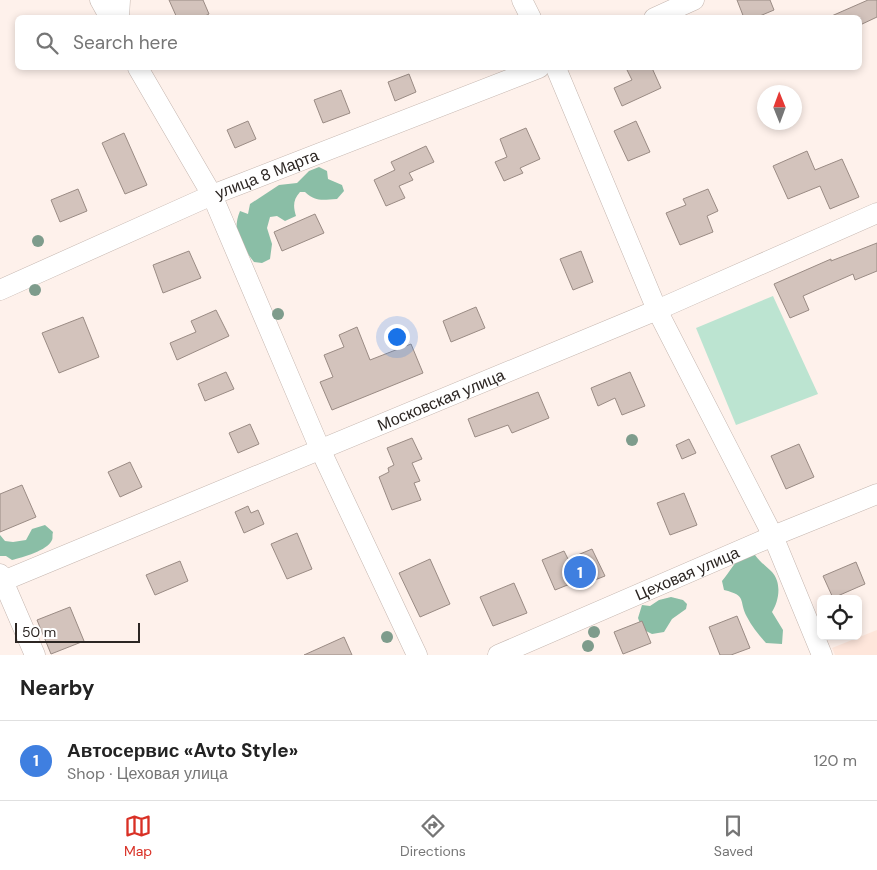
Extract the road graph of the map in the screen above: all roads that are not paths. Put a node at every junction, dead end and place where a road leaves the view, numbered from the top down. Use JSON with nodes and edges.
{"nodes":[{"id":1,"x":100,"y":0,"type":"edge"},
{"id":2,"x":120,"y":0,"type":"edge"},
{"id":3,"x":522,"y":0,"type":"edge"},
{"id":4,"x":694,"y":0,"type":"edge"},
{"id":5,"x":108,"y":15,"type":"edge"},
{"id":6,"x":119,"y":15,"type":"edge"},
{"id":7,"x":530,"y":15,"type":"edge"},
{"id":8,"x":661,"y":15,"type":"edge"},
{"id":9,"x":139,"y":70,"type":"edge"},
{"id":10,"x":534,"y":70,"type":"edge"},
{"id":11,"x":557,"y":70,"type":"edge"},
{"id":12,"x":212,"y":195,"type":"junction"},
{"id":13,"x":877,"y":213,"type":"edge"},
{"id":14,"x":0,"y":290,"type":"edge"},
{"id":15,"x":658,"y":310,"type":"junction"},
{"id":16,"x":320,"y":449,"type":"junction"},
{"id":17,"x":877,"y":494,"type":"edge"},
{"id":18,"x":773,"y":536,"type":"junction"},
{"id":19,"x":2,"y":577,"type":"edge"},
{"id":20,"x":35,"y":655,"type":"edge"},
{"id":21,"x":417,"y":655,"type":"edge"},
{"id":22,"x":498,"y":655,"type":"edge"},
{"id":23,"x":822,"y":655,"type":"edge"}],
"edges":[{"from":1,"to":5,"type":"street"},
{"from":2,"to":6,"type":"street"},
{"from":3,"to":7,"type":"street"},
{"from":4,"to":8,"type":"street"},
{"from":9,"to":12,"type":"street"},
{"from":10,"to":12,"type":"street","name":"улица 8 Марта"},
{"from":11,"to":15,"type":"street"},
{"from":12,"to":14,"type":"street","name":"улица 8 Марта"},
{"from":12,"to":16,"type":"street"},
{"from":13,"to":15,"type":"street","name":"Московская улица"},
{"from":15,"to":16,"type":"street","name":"Московская улица"},
{"from":15,"to":18,"type":"street"},
{"from":16,"to":19,"type":"street","name":"Московская улица"},
{"from":16,"to":21,"type":"street"},
{"from":17,"to":18,"type":"street","name":"Цеховая улица"},
{"from":18,"to":22,"type":"street","name":"Цеховая улица"},
{"from":18,"to":23,"type":"street"},
{"from":19,"to":20,"type":"street"}]}
